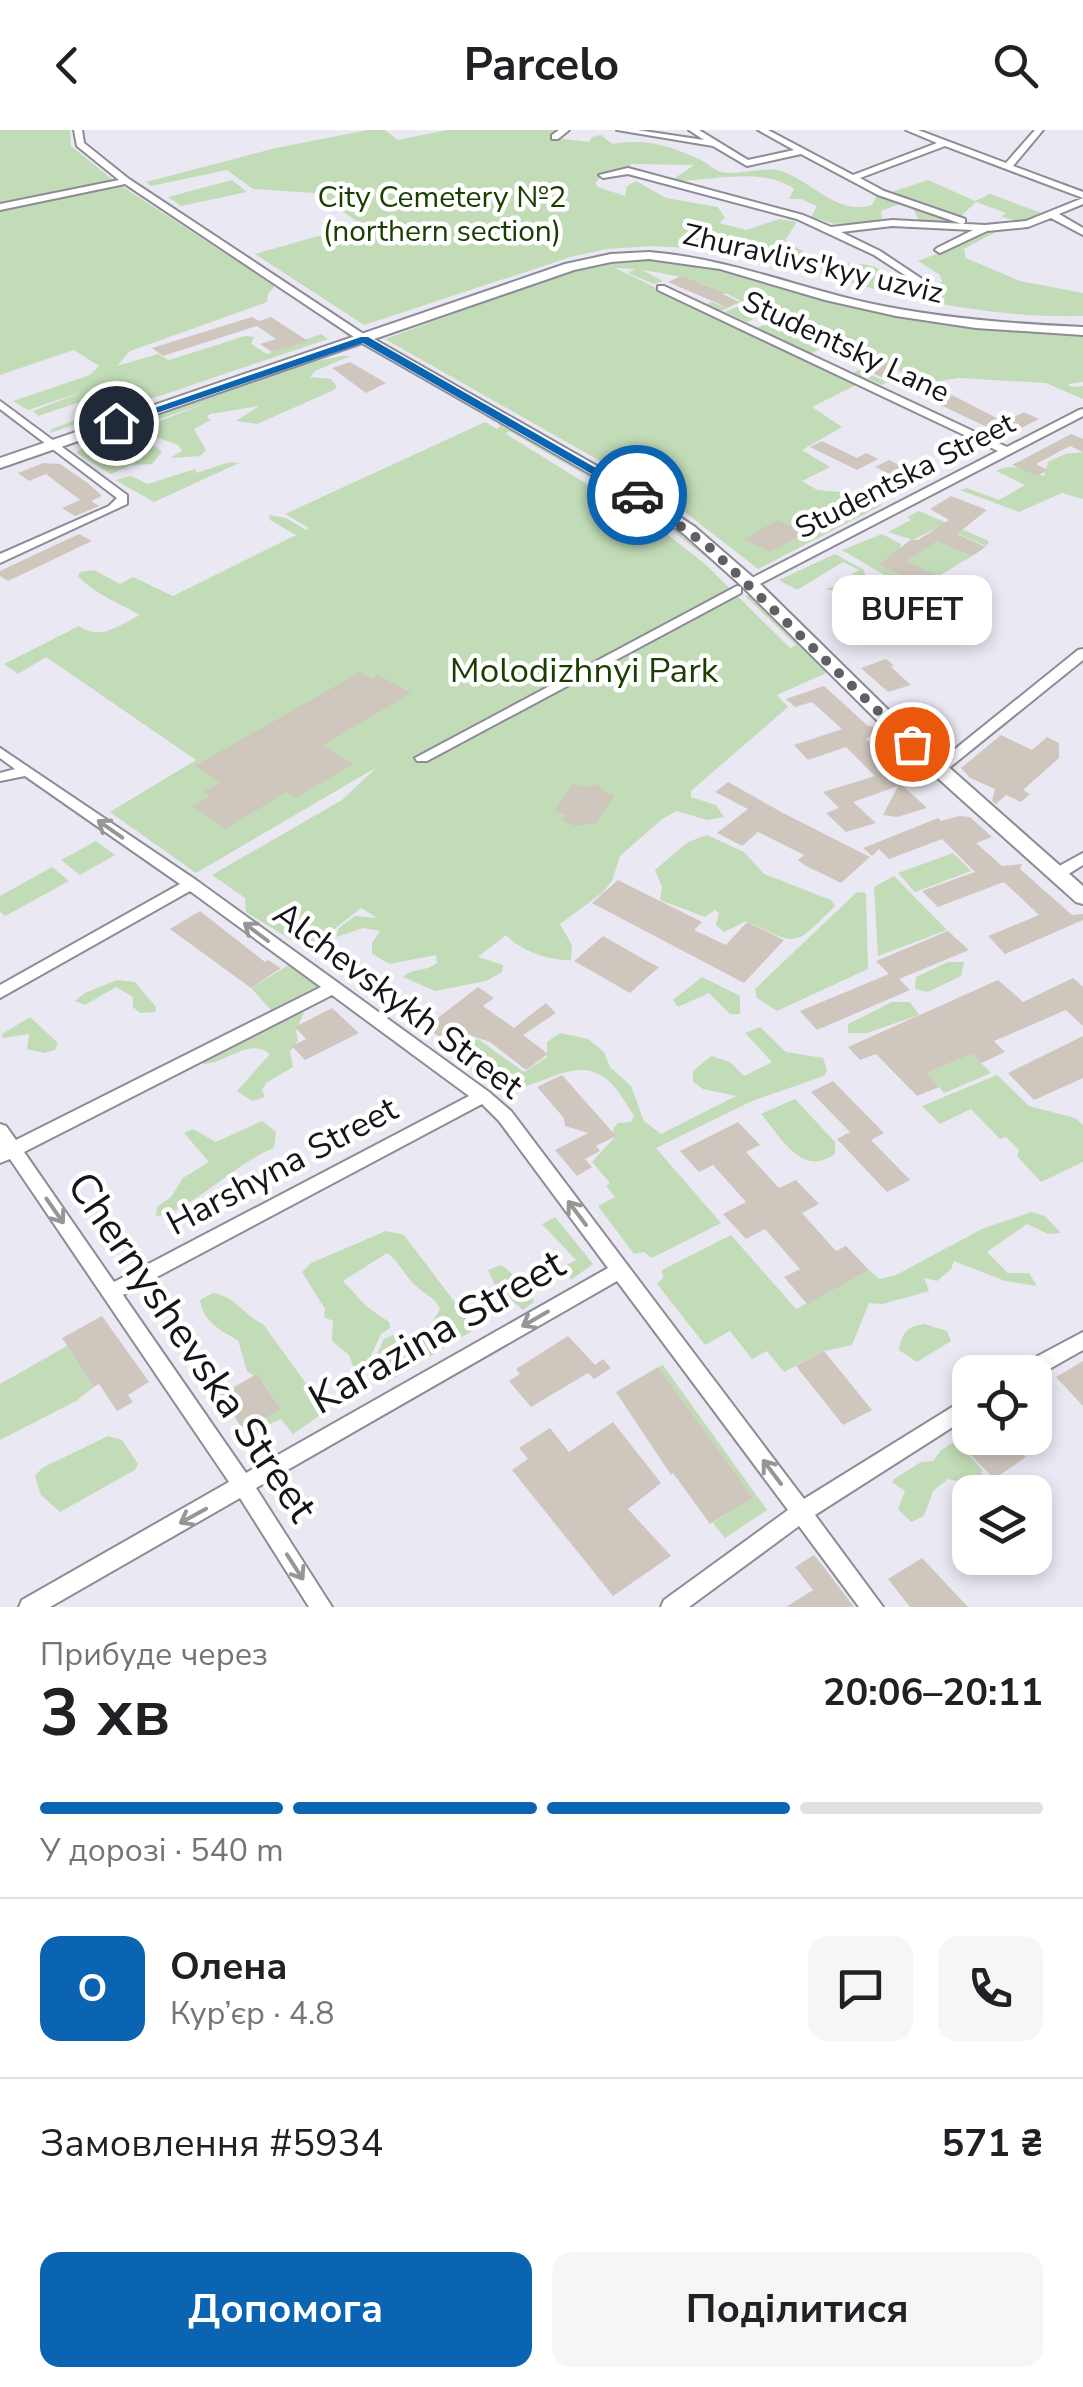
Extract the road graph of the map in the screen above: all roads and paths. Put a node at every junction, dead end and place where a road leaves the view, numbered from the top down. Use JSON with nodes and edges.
{"nodes":[{"id":1,"x":78,"y":130,"type":"edge"},
{"id":2,"x":564,"y":130,"type":"edge"},
{"id":3,"x":621,"y":130,"type":"edge"},
{"id":4,"x":694,"y":130,"type":"edge"},
{"id":5,"x":762,"y":130,"type":"edge"},
{"id":6,"x":910,"y":130,"type":"edge"},
{"id":7,"x":944,"y":130,"type":"edge"},
{"id":8,"x":1039,"y":130,"type":"edge"},
{"id":9,"x":555,"y":136,"type":"dead end"},
{"id":10,"x":930,"y":138,"type":"junction"},
{"id":11,"x":716,"y":144,"type":"junction"},
{"id":12,"x":943,"y":144,"type":"junction"},
{"id":13,"x":802,"y":151,"type":"junction"},
{"id":14,"x":1007,"y":168,"type":"junction"},
{"id":15,"x":603,"y":176,"type":"dead end"},
{"id":16,"x":852,"y":178,"type":"junction"},
{"id":17,"x":126,"y":180,"type":"junction"},
{"id":18,"x":1083,"y":198,"type":"edge"},
{"id":19,"x":0,"y":207,"type":"edge"},
{"id":20,"x":1051,"y":214,"type":"junction"},
{"id":21,"x":985,"y":228,"type":"junction"},
{"id":22,"x":830,"y":230,"type":"junction"},
{"id":23,"x":1083,"y":232,"type":"edge"},
{"id":24,"x":940,"y":250,"type":"dead end"},
{"id":25,"x":928,"y":287,"type":"dead end"},
{"id":26,"x":661,"y":288,"type":"dead end"},
{"id":27,"x":1083,"y":332,"type":"edge"},
{"id":28,"x":364,"y":339,"type":"junction"},
{"id":29,"x":0,"y":404,"type":"edge"},
{"id":30,"x":1083,"y":412,"type":"edge"},
{"id":31,"x":52,"y":444,"type":"junction"},
{"id":32,"x":1009,"y":452,"type":"junction"},
{"id":33,"x":0,"y":463,"type":"edge"},
{"id":34,"x":0,"y":558,"type":"edge"},
{"id":35,"x":743,"y":587,"type":"junction"},
{"id":36,"x":1083,"y":653,"type":"edge"},
{"id":37,"x":0,"y":752,"type":"edge"},
{"id":38,"x":422,"y":758,"type":"dead end"},
{"id":39,"x":939,"y":769,"type":"junction"},
{"id":40,"x":26,"y":771,"type":"junction"},
{"id":41,"x":0,"y":776,"type":"edge"},
{"id":42,"x":1083,"y":858,"type":"edge"},
{"id":43,"x":1056,"y":874,"type":"junction"},
{"id":44,"x":191,"y":884,"type":"junction"},
{"id":45,"x":1083,"y":897,"type":"edge"},
{"id":46,"x":333,"y":988,"type":"junction"},
{"id":47,"x":0,"y":992,"type":"edge"},
{"id":48,"x":483,"y":1096,"type":"junction"},
{"id":49,"x":0,"y":1130,"type":"edge"},
{"id":50,"x":6,"y":1153,"type":"edge"},
{"id":51,"x":620,"y":1270,"type":"junction"},
{"id":52,"x":112,"y":1293,"type":"junction"},
{"id":53,"x":1083,"y":1340,"type":"edge"},
{"id":54,"x":1052,"y":1357,"type":"edge"},
{"id":55,"x":952,"y":1416,"type":"edge"},
{"id":56,"x":244,"y":1487,"type":"junction"},
{"id":57,"x":802,"y":1512,"type":"junction"},
{"id":58,"x":30,"y":1607,"type":"edge"},
{"id":59,"x":321,"y":1607,"type":"edge"},
{"id":60,"x":672,"y":1607,"type":"edge"},
{"id":61,"x":872,"y":1607,"type":"edge"}],
"edges":[{"from":1,"to":17,"type":"street"},
{"from":2,"to":9,"type":"street"},
{"from":3,"to":11,"type":"street"},
{"from":4,"to":11,"type":"street"},
{"from":5,"to":13,"type":"street"},
{"from":6,"to":10,"type":"street"},
{"from":7,"to":10,"type":"street"},
{"from":8,"to":14,"type":"street"},
{"from":10,"to":12,"type":"street"},
{"from":11,"to":13,"type":"street"},
{"from":12,"to":14,"type":"street"},
{"from":12,"to":16,"type":"street"},
{"from":13,"to":16,"type":"street"},
{"from":14,"to":18,"type":"street"},
{"from":15,"to":22,"type":"street"},
{"from":16,"to":21,"type":"street"},
{"from":17,"to":19,"type":"street"},
{"from":17,"to":28,"type":"street"},
{"from":18,"to":20,"type":"street"},
{"from":20,"to":21,"type":"street"},
{"from":20,"to":23,"type":"street"},
{"from":21,"to":22,"type":"street"},
{"from":21,"to":24,"type":"street"},
{"from":22,"to":25,"type":"street"},
{"from":26,"to":32,"type":"street","name":"Studentsky Lane"},
{"from":27,"to":28,"type":"main road","name":"Zhuravlivs'kyy uzviz"},
{"from":28,"to":31,"type":"main road","name":"Zhuravlivs'kyy uzviz"},
{"from":28,"to":35,"type":"main road"},
{"from":29,"to":31,"type":"street"},
{"from":30,"to":32,"type":"street","name":"Studentska Street"},
{"from":31,"to":33,"type":"main road","name":"Zhuravlivs'kyy uzviz"},
{"from":31,"to":34,"type":"street"},
{"from":32,"to":35,"type":"street","name":"Studentska Street"},
{"from":35,"to":38,"type":"street","name":"Studentska Street"},
{"from":35,"to":39,"type":"main road"},
{"from":36,"to":39,"type":"street"},
{"from":37,"to":40,"type":"street","name":"Alchevskykh Street"},
{"from":39,"to":43,"type":"main road"},
{"from":40,"to":41,"type":"street"},
{"from":44,"to":40,"type":"street","name":"Alchevskykh Street","one_way":true},
{"from":42,"to":43,"type":"street"},
{"from":43,"to":45,"type":"main road"},
{"from":46,"to":44,"type":"street","name":"Alchevskykh Street","one_way":true},
{"from":44,"to":47,"type":"street"},
{"from":46,"to":48,"type":"street","name":"Alchevskykh Street"},
{"from":46,"to":50,"type":"street"},
{"from":51,"to":48,"type":"street","name":"Alchevskykh Street","one_way":true},
{"from":48,"to":52,"type":"street","name":"Harshyna Street"},
{"from":49,"to":50,"type":"street","name":"Chernyshevska Street"},
{"from":50,"to":52,"type":"street","name":"Chernyshevska Street","one_way":true},
{"from":51,"to":56,"type":"street","name":"Karazina Street","one_way":true},
{"from":57,"to":51,"type":"street","name":"Alchevskykh Street","one_way":true},
{"from":52,"to":56,"type":"street","name":"Chernyshevska Street"},
{"from":53,"to":54,"type":"street"},
{"from":55,"to":57,"type":"street"},
{"from":56,"to":58,"type":"street","name":"Karazina Street","one_way":true},
{"from":56,"to":59,"type":"street","name":"Chernyshevska Street","one_way":true},
{"from":57,"to":60,"type":"street"},
{"from":57,"to":61,"type":"street","name":"Alchevskykh Street"}]}
